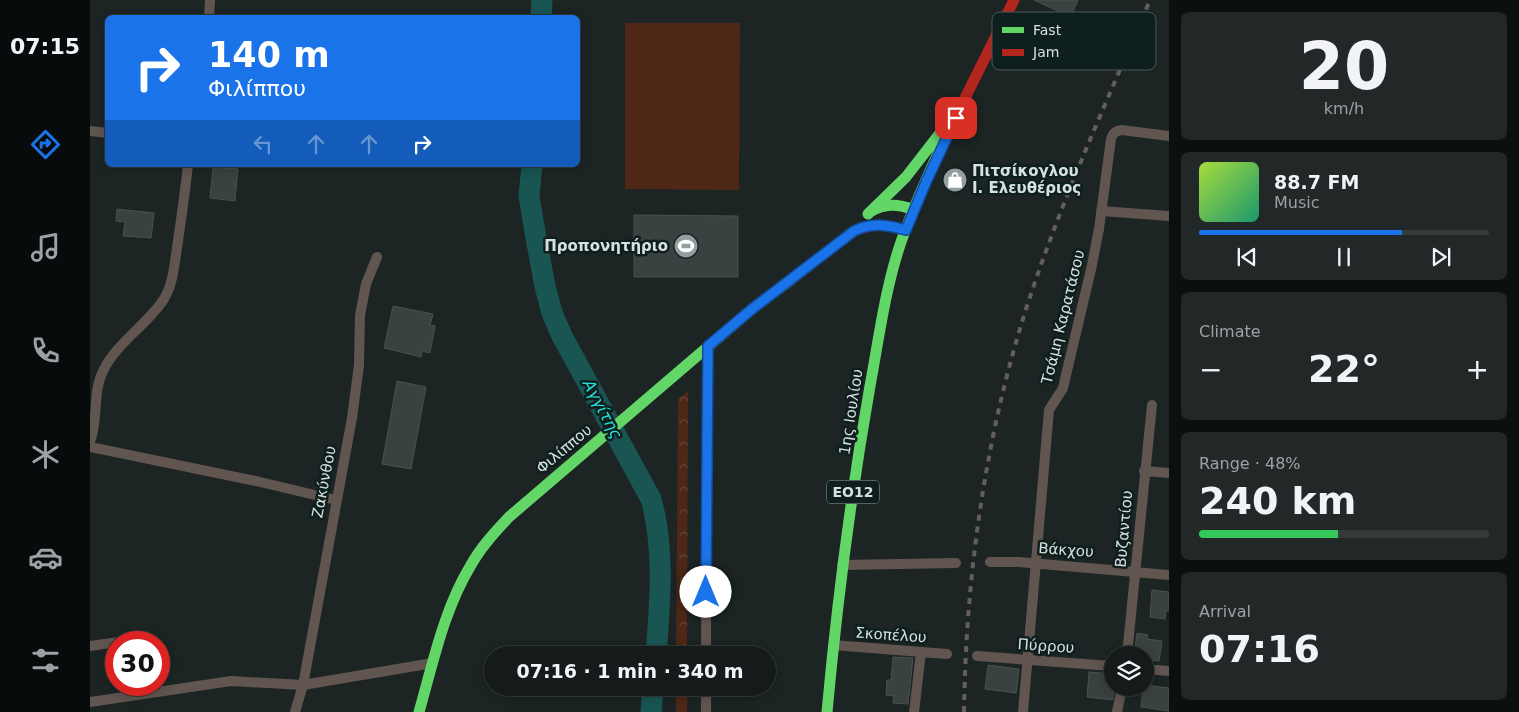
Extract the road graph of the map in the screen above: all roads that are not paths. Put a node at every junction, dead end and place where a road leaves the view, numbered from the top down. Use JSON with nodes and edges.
{"nodes":[{"id":1,"x":210,"y":0,"type":"edge"},
{"id":2,"x":1014,"y":0,"type":"edge"},
{"id":3,"x":1008,"y":12,"type":"edge"},
{"id":4,"x":209,"y":15,"type":"edge"},
{"id":5,"x":992,"y":45,"type":"edge"},
{"id":6,"x":964,"y":102,"type":"junction"},
{"id":7,"x":90,"y":132,"type":"edge"},
{"id":8,"x":105,"y":134,"type":"edge"},
{"id":9,"x":1169,"y":136,"type":"edge"},
{"id":10,"x":188,"y":167,"type":"edge"},
{"id":11,"x":914,"y":210,"type":"junction"},
{"id":12,"x":1101,"y":210,"type":"junction"},
{"id":13,"x":868,"y":214,"type":"junction"},
{"id":14,"x":1169,"y":216,"type":"edge"},
{"id":15,"x":906,"y":230,"type":"junction"},
{"id":16,"x":854,"y":231,"type":"junction"},
{"id":17,"x":377,"y":257,"type":"dead end"},
{"id":18,"x":708,"y":346,"type":"junction"},
{"id":19,"x":1152,"y":405,"type":"dead end"},
{"id":20,"x":90,"y":442,"type":"edge"},
{"id":21,"x":90,"y":447,"type":"edge"},
{"id":22,"x":1144,"y":471,"type":"junction"},
{"id":23,"x":1169,"y":473,"type":"edge"},
{"id":24,"x":336,"y":500,"type":"junction"},
{"id":25,"x":990,"y":562,"type":"dead end"},
{"id":26,"x":956,"y":563,"type":"dead end"},
{"id":27,"x":1035,"y":563,"type":"junction"},
{"id":28,"x":842,"y":565,"type":"junction"},
{"id":29,"x":1135,"y":571,"type":"junction"},
{"id":30,"x":1169,"y":575,"type":"edge"},
{"id":31,"x":105,"y":644,"type":"edge"},
{"id":32,"x":90,"y":646,"type":"edge"},
{"id":33,"x":706,"y":646,"type":"edge"},
{"id":34,"x":833,"y":646,"type":"junction"},
{"id":35,"x":1128,"y":646,"type":"edge"},
{"id":36,"x":921,"y":652,"type":"junction"},
{"id":37,"x":947,"y":654,"type":"dead end"},
{"id":38,"x":977,"y":656,"type":"dead end"},
{"id":39,"x":1029,"y":660,"type":"junction"},
{"id":40,"x":433,"y":663,"type":"junction"},
{"id":41,"x":1104,"y":665,"type":"edge"},
{"id":42,"x":1154,"y":670,"type":"edge"},
{"id":43,"x":1169,"y":671,"type":"edge"},
{"id":44,"x":303,"y":685,"type":"junction"},
{"id":45,"x":706,"y":696,"type":"edge"},
{"id":46,"x":1121,"y":696,"type":"edge"},
{"id":47,"x":90,"y":702,"type":"edge"},
{"id":48,"x":295,"y":712,"type":"edge"},
{"id":49,"x":419,"y":712,"type":"edge"},
{"id":50,"x":706,"y":712,"type":"edge"},
{"id":51,"x":827,"y":712,"type":"edge"},
{"id":52,"x":914,"y":712,"type":"edge"},
{"id":53,"x":1023,"y":712,"type":"edge"},
{"id":54,"x":1118,"y":712,"type":"edge"}],
"edges":[{"from":1,"to":4,"type":"street"},
{"from":2,"to":3,"type":"main road","number":"ΕΟ12"},
{"from":5,"to":6,"type":"main road","number":"ΕΟ12"},
{"from":6,"to":11,"type":"main road","number":"ΕΟ12"},
{"from":6,"to":13,"type":"main road"},
{"from":7,"to":8,"type":"street"},
{"from":9,"to":12,"type":"street","name":"Τσάμη Καρατάσου"},
{"from":10,"to":20,"type":"street"},
{"from":11,"to":13,"type":"main road","name":"Φιλίππου"},
{"from":11,"to":15,"type":"main road","name":"1ης Ιουλίου","number":"ΕΟ12"},
{"from":12,"to":14,"type":"street"},
{"from":12,"to":27,"type":"street","name":"Τσάμη Καρατάσου"},
{"from":13,"to":16,"type":"main road","name":"Φιλίππου"},
{"from":15,"to":16,"type":"main road","name":"Φιλίππου"},
{"from":15,"to":28,"type":"main road","name":"1ης Ιουλίου","number":"ΕΟ12"},
{"from":16,"to":18,"type":"main road","name":"Φιλίππου"},
{"from":17,"to":24,"type":"street","name":"Ζακύνθου"},
{"from":18,"to":33,"type":"street"},
{"from":18,"to":40,"type":"main road","name":"Φιλίππου"},
{"from":19,"to":22,"type":"street","name":"Βυζαντίου"},
{"from":21,"to":24,"type":"street"},
{"from":22,"to":23,"type":"street"},
{"from":22,"to":29,"type":"street","name":"Βυζαντίου"},
{"from":24,"to":44,"type":"street","name":"Ζακύνθου"},
{"from":25,"to":27,"type":"street","name":"Βάκχου"},
{"from":26,"to":28,"type":"street"},
{"from":27,"to":29,"type":"street","name":"Βάκχου"},
{"from":27,"to":39,"type":"street","name":"Τσάμη Καρατάσου"},
{"from":28,"to":34,"type":"main road","name":"1ης Ιουλίου","number":"ΕΟ12"},
{"from":29,"to":30,"type":"street","name":"Βάκχου"},
{"from":29,"to":35,"type":"street","name":"Βυζαντίου"},
{"from":31,"to":32,"type":"street"},
{"from":34,"to":36,"type":"street","name":"Σκοπέλου"},
{"from":34,"to":51,"type":"main road","name":"1ης Ιουλίου","number":"ΕΟ12"},
{"from":36,"to":37,"type":"street","name":"Σκοπέλου"},
{"from":36,"to":52,"type":"street"},
{"from":38,"to":39,"type":"street","name":"Πύρρου"},
{"from":39,"to":41,"type":"street","name":"Πύρρου"},
{"from":39,"to":53,"type":"street","name":"Τσάμη Καρατάσου"},
{"from":40,"to":44,"type":"street"},
{"from":40,"to":49,"type":"main road","name":"Φιλίππου"},
{"from":42,"to":43,"type":"street"},
{"from":44,"to":47,"type":"street"},
{"from":44,"to":48,"type":"street","name":"Ζακύνθου"},
{"from":45,"to":50,"type":"street"},
{"from":46,"to":54,"type":"street"}]}
